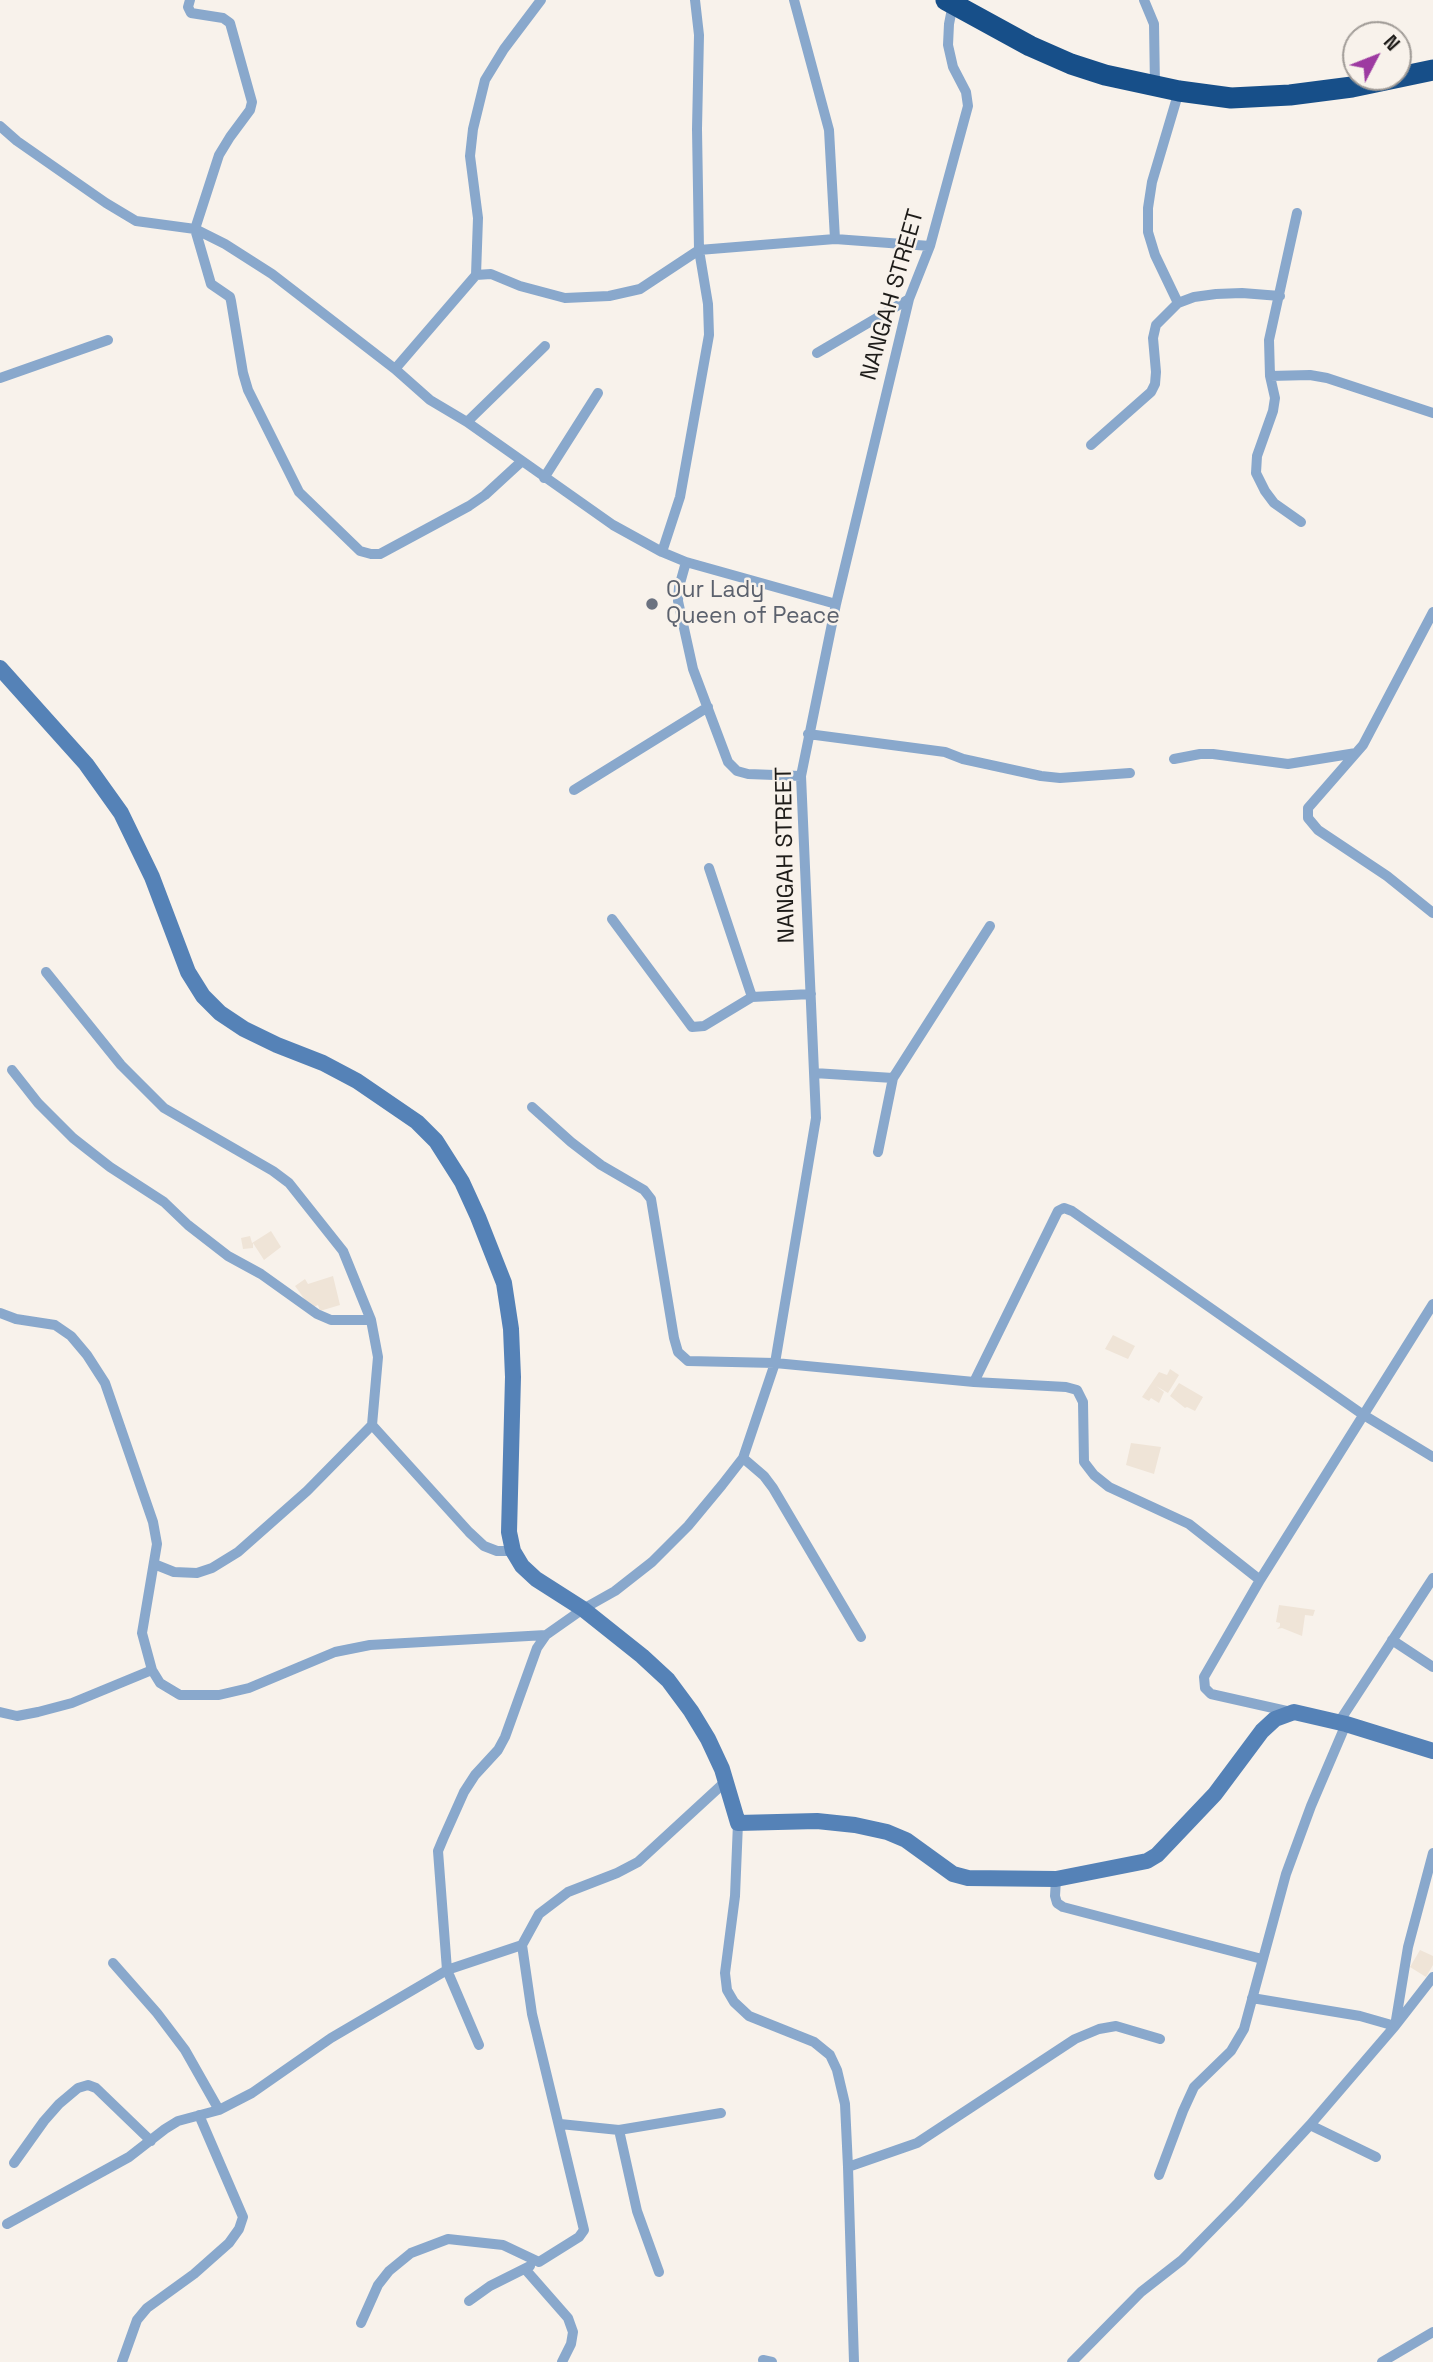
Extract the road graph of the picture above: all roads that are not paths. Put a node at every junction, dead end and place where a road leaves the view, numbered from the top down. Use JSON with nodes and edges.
{"nodes":[{"id":1,"x":190,"y":0,"type":"edge"},
{"id":2,"x":541,"y":0,"type":"edge"},
{"id":3,"x":695,"y":0,"type":"edge"},
{"id":4,"x":794,"y":0,"type":"edge"},
{"id":5,"x":1144,"y":0,"type":"edge"},
{"id":6,"x":951,"y":1,"type":"edge"},
{"id":7,"x":1433,"y":69,"type":"edge"},
{"id":8,"x":1155,"y":87,"type":"junction"},
{"id":9,"x":1179,"y":92,"type":"junction"},
{"id":10,"x":0,"y":126,"type":"edge"},
{"id":11,"x":1297,"y":213,"type":"dead end"},
{"id":12,"x":195,"y":229,"type":"junction"},
{"id":13,"x":835,"y":239,"type":"junction"},
{"id":14,"x":930,"y":246,"type":"junction"},
{"id":15,"x":699,"y":250,"type":"junction"},
{"id":16,"x":476,"y":275,"type":"junction"},
{"id":17,"x":1280,"y":296,"type":"junction"},
{"id":18,"x":909,"y":299,"type":"junction"},
{"id":19,"x":1178,"y":303,"type":"junction"},
{"id":20,"x":108,"y":340,"type":"dead end"},
{"id":21,"x":545,"y":346,"type":"dead end"},
{"id":22,"x":817,"y":354,"type":"dead end"},
{"id":23,"x":395,"y":369,"type":"junction"},
{"id":24,"x":1270,"y":376,"type":"junction"},
{"id":25,"x":0,"y":378,"type":"edge"},
{"id":26,"x":598,"y":393,"type":"dead end"},
{"id":27,"x":1433,"y":413,"type":"edge"},
{"id":28,"x":467,"y":422,"type":"junction"},
{"id":29,"x":1091,"y":445,"type":"dead end"},
{"id":30,"x":522,"y":461,"type":"junction"},
{"id":31,"x":544,"y":478,"type":"junction"},
{"id":32,"x":1301,"y":522,"type":"dead end"},
{"id":33,"x":662,"y":552,"type":"junction"},
{"id":34,"x":686,"y":562,"type":"junction"},
{"id":35,"x":836,"y":604,"type":"junction"},
{"id":36,"x":1433,"y":612,"type":"edge"},
{"id":37,"x":0,"y":668,"type":"edge"},
{"id":38,"x":708,"y":707,"type":"junction"},
{"id":39,"x":808,"y":734,"type":"junction"},
{"id":40,"x":1356,"y":753,"type":"junction"},
{"id":41,"x":1174,"y":760,"type":"dead end"},
{"id":42,"x":1130,"y":773,"type":"dead end"},
{"id":43,"x":801,"y":776,"type":"junction"},
{"id":44,"x":574,"y":790,"type":"dead end"},
{"id":45,"x":709,"y":868,"type":"dead end"},
{"id":46,"x":1433,"y":913,"type":"edge"},
{"id":47,"x":612,"y":919,"type":"dead end"},
{"id":48,"x":990,"y":926,"type":"dead end"},
{"id":49,"x":46,"y":972,"type":"dead end"},
{"id":50,"x":811,"y":994,"type":"junction"},
{"id":51,"x":752,"y":998,"type":"junction"},
{"id":52,"x":12,"y":1070,"type":"dead end"},
{"id":53,"x":814,"y":1073,"type":"junction"},
{"id":54,"x":893,"y":1078,"type":"junction"},
{"id":55,"x":532,"y":1107,"type":"dead end"},
{"id":56,"x":878,"y":1152,"type":"dead end"},
{"id":57,"x":1433,"y":1304,"type":"edge"},
{"id":58,"x":0,"y":1313,"type":"edge"},
{"id":59,"x":371,"y":1320,"type":"junction"},
{"id":60,"x":775,"y":1363,"type":"junction"},
{"id":61,"x":974,"y":1382,"type":"junction"},
{"id":62,"x":1362,"y":1414,"type":"junction"},
{"id":63,"x":372,"y":1425,"type":"junction"},
{"id":64,"x":1433,"y":1457,"type":"edge"},
{"id":65,"x":743,"y":1458,"type":"junction"},
{"id":66,"x":513,"y":1551,"type":"junction"},
{"id":67,"x":154,"y":1564,"type":"junction"},
{"id":68,"x":1433,"y":1578,"type":"edge"},
{"id":69,"x":1260,"y":1580,"type":"junction"},
{"id":70,"x":583,"y":1609,"type":"junction"},
{"id":71,"x":546,"y":1635,"type":"junction"},
{"id":72,"x":861,"y":1637,"type":"dead end"},
{"id":73,"x":1392,"y":1640,"type":"junction"},
{"id":74,"x":1433,"y":1667,"type":"edge"},
{"id":75,"x":152,"y":1670,"type":"junction"},
{"id":76,"x":0,"y":1712,"type":"edge"},
{"id":77,"x":1294,"y":1712,"type":"junction"},
{"id":78,"x":1343,"y":1723,"type":"junction"},
{"id":79,"x":1433,"y":1751,"type":"edge"},
{"id":80,"x":725,"y":1782,"type":"junction"},
{"id":81,"x":737,"y":1823,"type":"junction"},
{"id":82,"x":1433,"y":1853,"type":"edge"},
{"id":83,"x":1056,"y":1879,"type":"junction"},
{"id":84,"x":522,"y":1945,"type":"junction"},
{"id":85,"x":1262,"y":1959,"type":"junction"},
{"id":86,"x":113,"y":1963,"type":"dead end"},
{"id":87,"x":447,"y":1970,"type":"junction"},
{"id":88,"x":1433,"y":1977,"type":"edge"},
{"id":89,"x":1252,"y":1998,"type":"junction"},
{"id":90,"x":1395,"y":2026,"type":"junction"},
{"id":91,"x":1160,"y":2039,"type":"dead end"},
{"id":92,"x":479,"y":2045,"type":"dead end"},
{"id":93,"x":219,"y":2110,"type":"junction"},
{"id":94,"x":721,"y":2113,"type":"dead end"},
{"id":95,"x":199,"y":2115,"type":"junction"},
{"id":96,"x":560,"y":2124,"type":"junction"},
{"id":97,"x":1310,"y":2125,"type":"junction"},
{"id":98,"x":619,"y":2130,"type":"junction"},
{"id":99,"x":151,"y":2141,"type":"junction"},
{"id":100,"x":1376,"y":2157,"type":"dead end"},
{"id":101,"x":14,"y":2163,"type":"dead end"},
{"id":102,"x":848,"y":2166,"type":"junction"},
{"id":103,"x":1159,"y":2175,"type":"dead end"},
{"id":104,"x":7,"y":2224,"type":"dead end"},
{"id":105,"x":539,"y":2262,"type":"junction"},
{"id":106,"x":524,"y":2269,"type":"junction"},
{"id":107,"x":659,"y":2272,"type":"dead end"},
{"id":108,"x":469,"y":2301,"type":"dead end"},
{"id":109,"x":361,"y":2323,"type":"dead end"},
{"id":110,"x":1433,"y":2332,"type":"edge"},
{"id":111,"x":122,"y":2362,"type":"edge"},
{"id":112,"x":562,"y":2362,"type":"edge"},
{"id":113,"x":854,"y":2362,"type":"edge"},
{"id":114,"x":1072,"y":2362,"type":"edge"},
{"id":115,"x":1381,"y":2362,"type":"edge"}],
"edges":[{"from":1,"to":12,"type":"street"},
{"from":2,"to":16,"type":"street"},
{"from":3,"to":15,"type":"street"},
{"from":4,"to":13,"type":"street"},
{"from":5,"to":8,"type":"street"},
{"from":6,"to":8,"type":"highway"},
{"from":6,"to":14,"type":"street","name":"NANGAH STREET"},
{"from":7,"to":9,"type":"highway"},
{"from":8,"to":9,"type":"highway"},
{"from":9,"to":19,"type":"street"},
{"from":10,"to":12,"type":"street"},
{"from":11,"to":17,"type":"street"},
{"from":12,"to":23,"type":"street"},
{"from":12,"to":30,"type":"street"},
{"from":13,"to":14,"type":"street"},
{"from":13,"to":15,"type":"street"},
{"from":14,"to":18,"type":"street","name":"NANGAH STREET"},
{"from":15,"to":16,"type":"street"},
{"from":15,"to":33,"type":"street"},
{"from":16,"to":23,"type":"street"},
{"from":17,"to":19,"type":"street"},
{"from":17,"to":24,"type":"street"},
{"from":18,"to":22,"type":"street"},
{"from":18,"to":35,"type":"street","name":"NANGAH STREET"},
{"from":19,"to":29,"type":"street"},
{"from":20,"to":25,"type":"street"},
{"from":21,"to":28,"type":"street"},
{"from":23,"to":28,"type":"street"},
{"from":24,"to":27,"type":"street"},
{"from":24,"to":32,"type":"street"},
{"from":26,"to":31,"type":"street"},
{"from":28,"to":30,"type":"street"},
{"from":30,"to":31,"type":"street"},
{"from":31,"to":33,"type":"street"},
{"from":33,"to":34,"type":"street"},
{"from":34,"to":35,"type":"street"},
{"from":34,"to":38,"type":"street"},
{"from":35,"to":39,"type":"street","name":"NANGAH STREET"},
{"from":36,"to":40,"type":"street"},
{"from":37,"to":66,"type":"street"},
{"from":38,"to":43,"type":"street"},
{"from":38,"to":44,"type":"street"},
{"from":39,"to":42,"type":"street"},
{"from":39,"to":43,"type":"street","name":"NANGAH STREET"},
{"from":40,"to":41,"type":"street"},
{"from":40,"to":46,"type":"street"},
{"from":43,"to":50,"type":"street","name":"NANGAH STREET"},
{"from":45,"to":51,"type":"street"},
{"from":47,"to":51,"type":"street"},
{"from":48,"to":54,"type":"street"},
{"from":49,"to":59,"type":"street"},
{"from":50,"to":51,"type":"street"},
{"from":50,"to":53,"type":"street","name":"NANGAH STREET"},
{"from":52,"to":59,"type":"street"},
{"from":53,"to":54,"type":"street"},
{"from":53,"to":60,"type":"street","name":"NANGAH STREET"},
{"from":54,"to":56,"type":"street"},
{"from":55,"to":60,"type":"street"},
{"from":57,"to":62,"type":"street"},
{"from":58,"to":67,"type":"street"},
{"from":59,"to":63,"type":"street"},
{"from":60,"to":61,"type":"street"},
{"from":60,"to":65,"type":"street","name":"NANGAH STREET"},
{"from":61,"to":62,"type":"street"},
{"from":61,"to":69,"type":"street"},
{"from":62,"to":64,"type":"street"},
{"from":62,"to":69,"type":"street"},
{"from":63,"to":66,"type":"street"},
{"from":63,"to":67,"type":"street"},
{"from":65,"to":70,"type":"street","name":"NANGAH STREET"},
{"from":65,"to":72,"type":"street"},
{"from":66,"to":70,"type":"street"},
{"from":67,"to":75,"type":"street"},
{"from":68,"to":73,"type":"street"},
{"from":69,"to":77,"type":"street"},
{"from":70,"to":71,"type":"street","name":"NANGAH STREET"},
{"from":70,"to":80,"type":"street"},
{"from":71,"to":75,"type":"street"},
{"from":71,"to":87,"type":"street"},
{"from":73,"to":74,"type":"street"},
{"from":73,"to":78,"type":"street"},
{"from":75,"to":76,"type":"street"},
{"from":77,"to":78,"type":"street"},
{"from":77,"to":83,"type":"street"},
{"from":78,"to":79,"type":"street"},
{"from":78,"to":85,"type":"street"},
{"from":80,"to":81,"type":"street"},
{"from":80,"to":84,"type":"street"},
{"from":81,"to":83,"type":"street"},
{"from":81,"to":102,"type":"street"},
{"from":82,"to":90,"type":"street"},
{"from":83,"to":85,"type":"street"},
{"from":84,"to":87,"type":"street"},
{"from":84,"to":96,"type":"street"},
{"from":85,"to":89,"type":"street"},
{"from":86,"to":93,"type":"street"},
{"from":87,"to":92,"type":"street"},
{"from":87,"to":93,"type":"street"},
{"from":88,"to":90,"type":"street"},
{"from":89,"to":90,"type":"street"},
{"from":89,"to":103,"type":"street"},
{"from":90,"to":97,"type":"street"},
{"from":91,"to":102,"type":"street"},
{"from":93,"to":95,"type":"street"},
{"from":94,"to":98,"type":"street"},
{"from":95,"to":99,"type":"street"},
{"from":95,"to":111,"type":"street"},
{"from":96,"to":98,"type":"street"},
{"from":96,"to":105,"type":"street"},
{"from":97,"to":100,"type":"street"},
{"from":97,"to":114,"type":"street"},
{"from":98,"to":107,"type":"street"},
{"from":99,"to":101,"type":"street"},
{"from":99,"to":104,"type":"street"},
{"from":102,"to":113,"type":"street"},
{"from":105,"to":106,"type":"street"},
{"from":105,"to":109,"type":"street"},
{"from":106,"to":108,"type":"street"},
{"from":106,"to":112,"type":"street"},
{"from":110,"to":115,"type":"street"}]}
